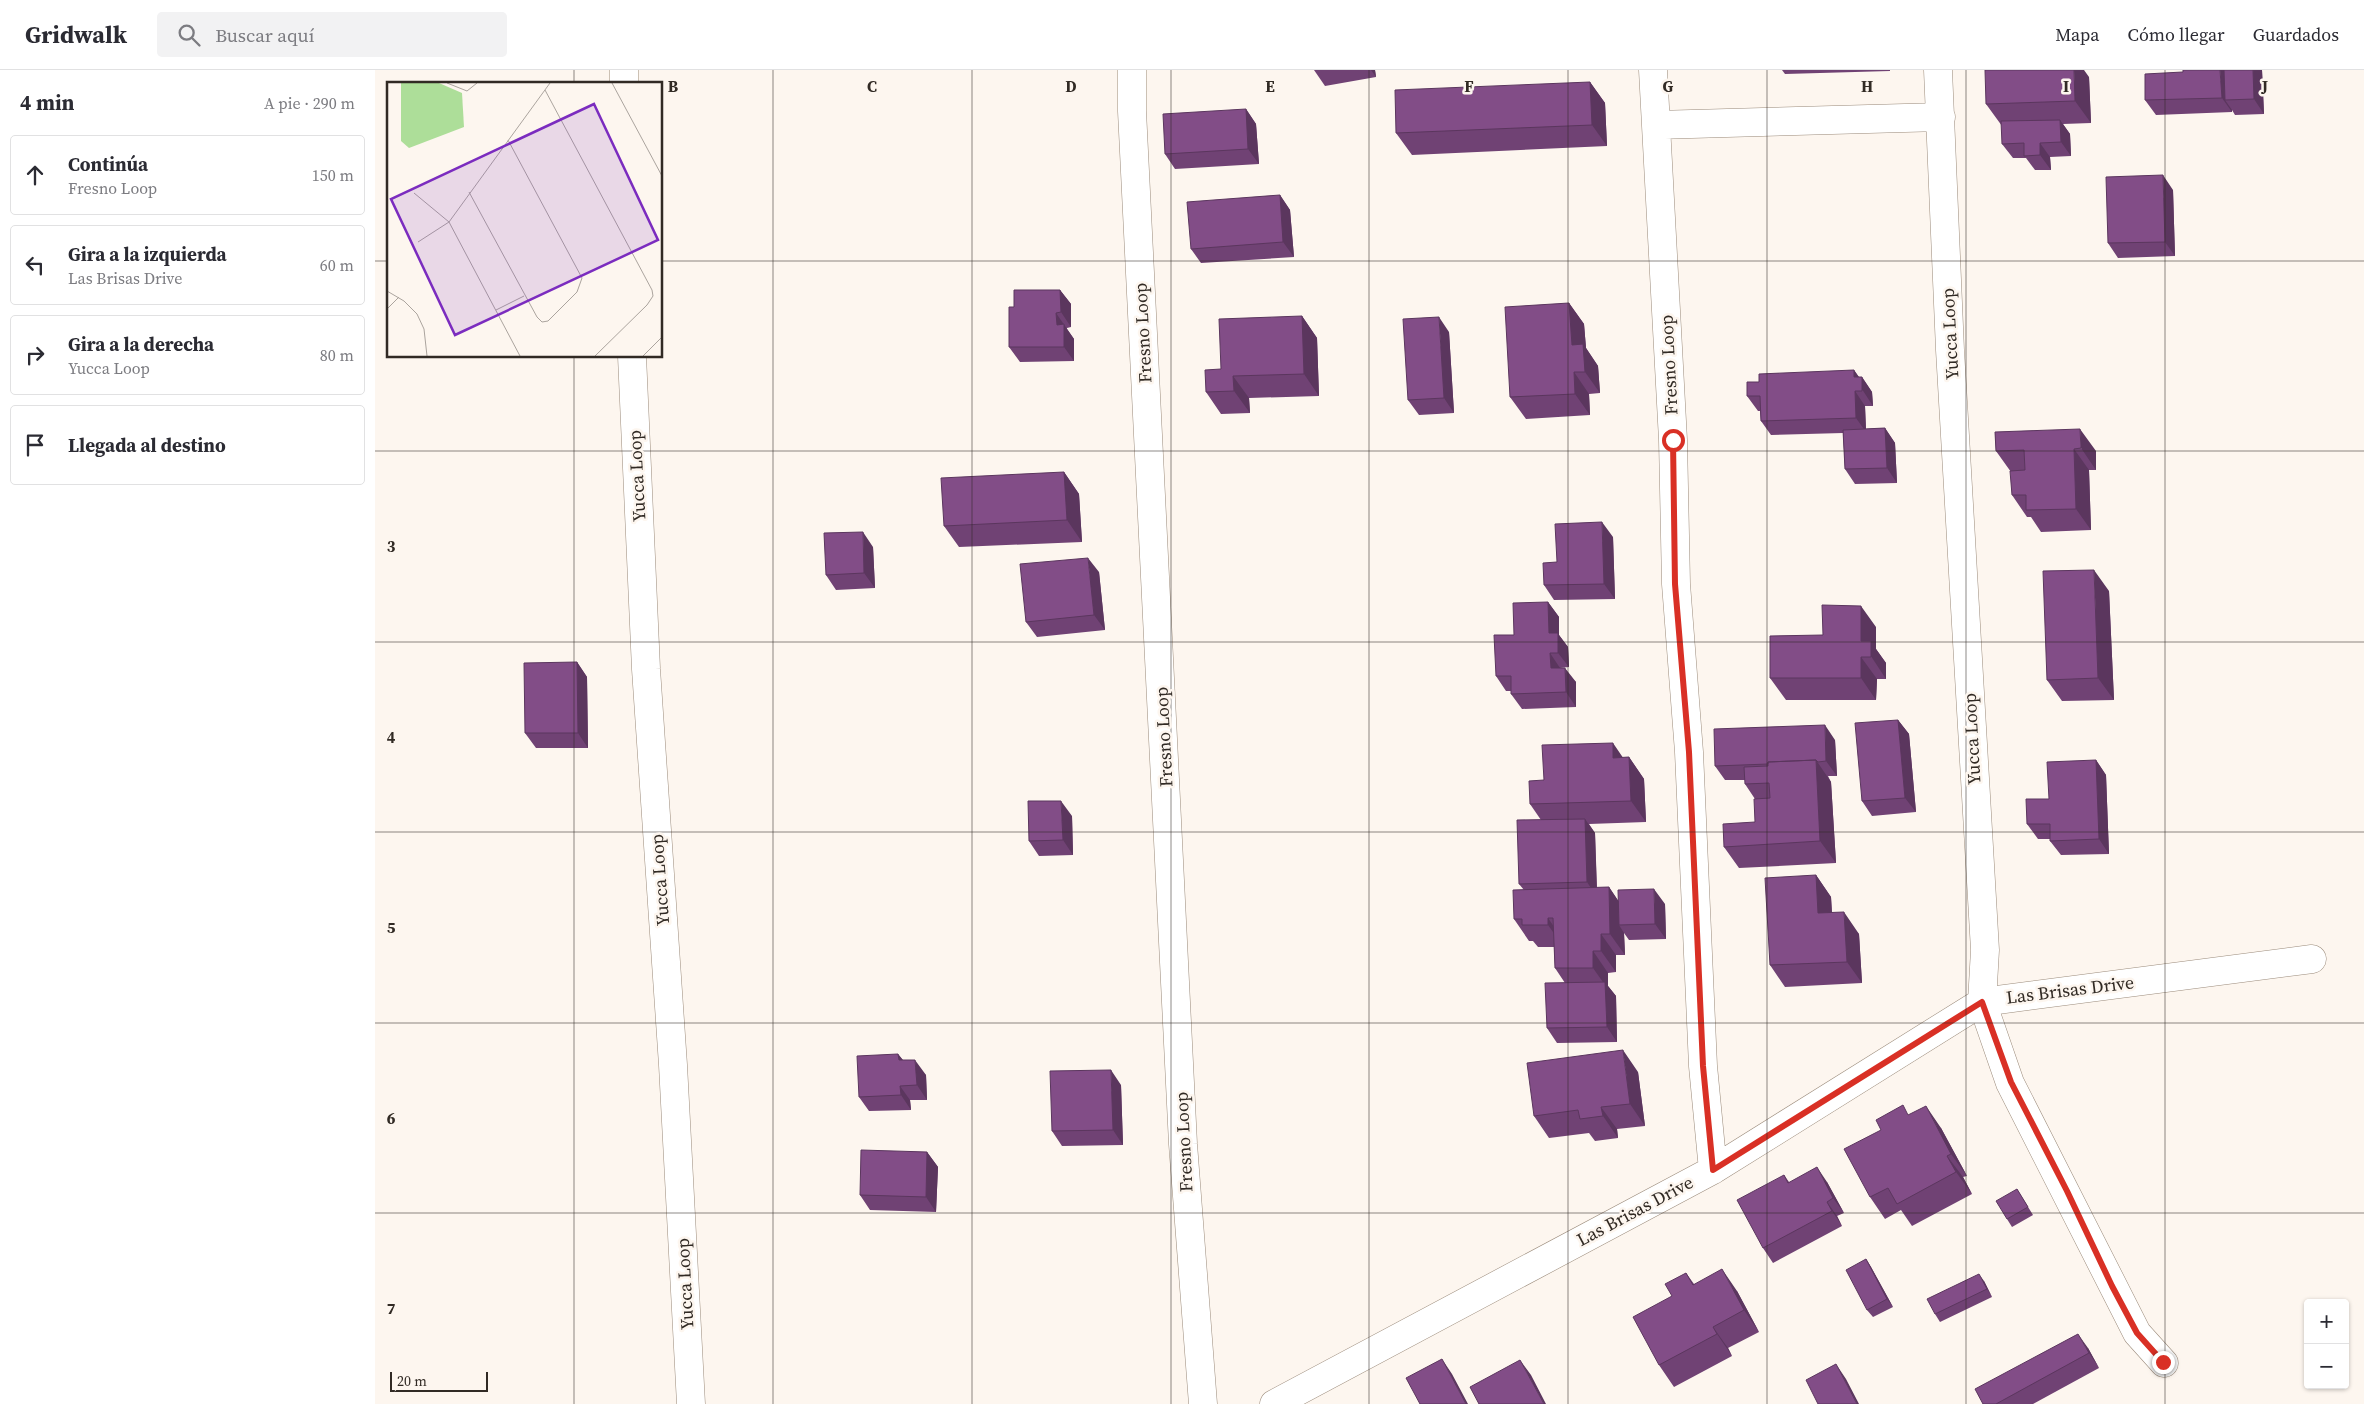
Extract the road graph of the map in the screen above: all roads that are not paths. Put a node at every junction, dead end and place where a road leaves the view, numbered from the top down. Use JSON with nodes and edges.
{"nodes":[{"id":1,"x":1132,"y":70,"type":"edge"},
{"id":2,"x":1653,"y":70,"type":"edge"},
{"id":3,"x":1938,"y":70,"type":"edge"},
{"id":4,"x":1941,"y":117,"type":"junction"},
{"id":5,"x":1656,"y":125,"type":"junction"},
{"id":6,"x":632,"y":358,"type":"edge"},
{"id":7,"x":2312,"y":958,"type":"dead end"},
{"id":8,"x":1982,"y":1002,"type":"junction"},
{"id":9,"x":1713,"y":1170,"type":"junction"},
{"id":10,"x":2163,"y":1362,"type":"dead end"},
{"id":11,"x":691,"y":1404,"type":"edge"},
{"id":12,"x":1203,"y":1404,"type":"edge"},
{"id":13,"x":1274,"y":1404,"type":"edge"}],
"edges":[{"from":1,"to":12,"type":"street","name":"Fresno Loop"},
{"from":2,"to":5,"type":"street","name":"Fresno Loop"},
{"from":3,"to":4,"type":"street","name":"Yucca Loop"},
{"from":4,"to":5,"type":"street"},
{"from":4,"to":8,"type":"street","name":"Yucca Loop"},
{"from":5,"to":9,"type":"street","name":"Fresno Loop"},
{"from":6,"to":11,"type":"street","name":"Yucca Loop"},
{"from":7,"to":8,"type":"street","name":"Las Brisas Drive"},
{"from":8,"to":9,"type":"street","name":"Las Brisas Drive"},
{"from":8,"to":10,"type":"street","name":"Yucca Loop"},
{"from":9,"to":13,"type":"street","name":"Las Brisas Drive"}]}
